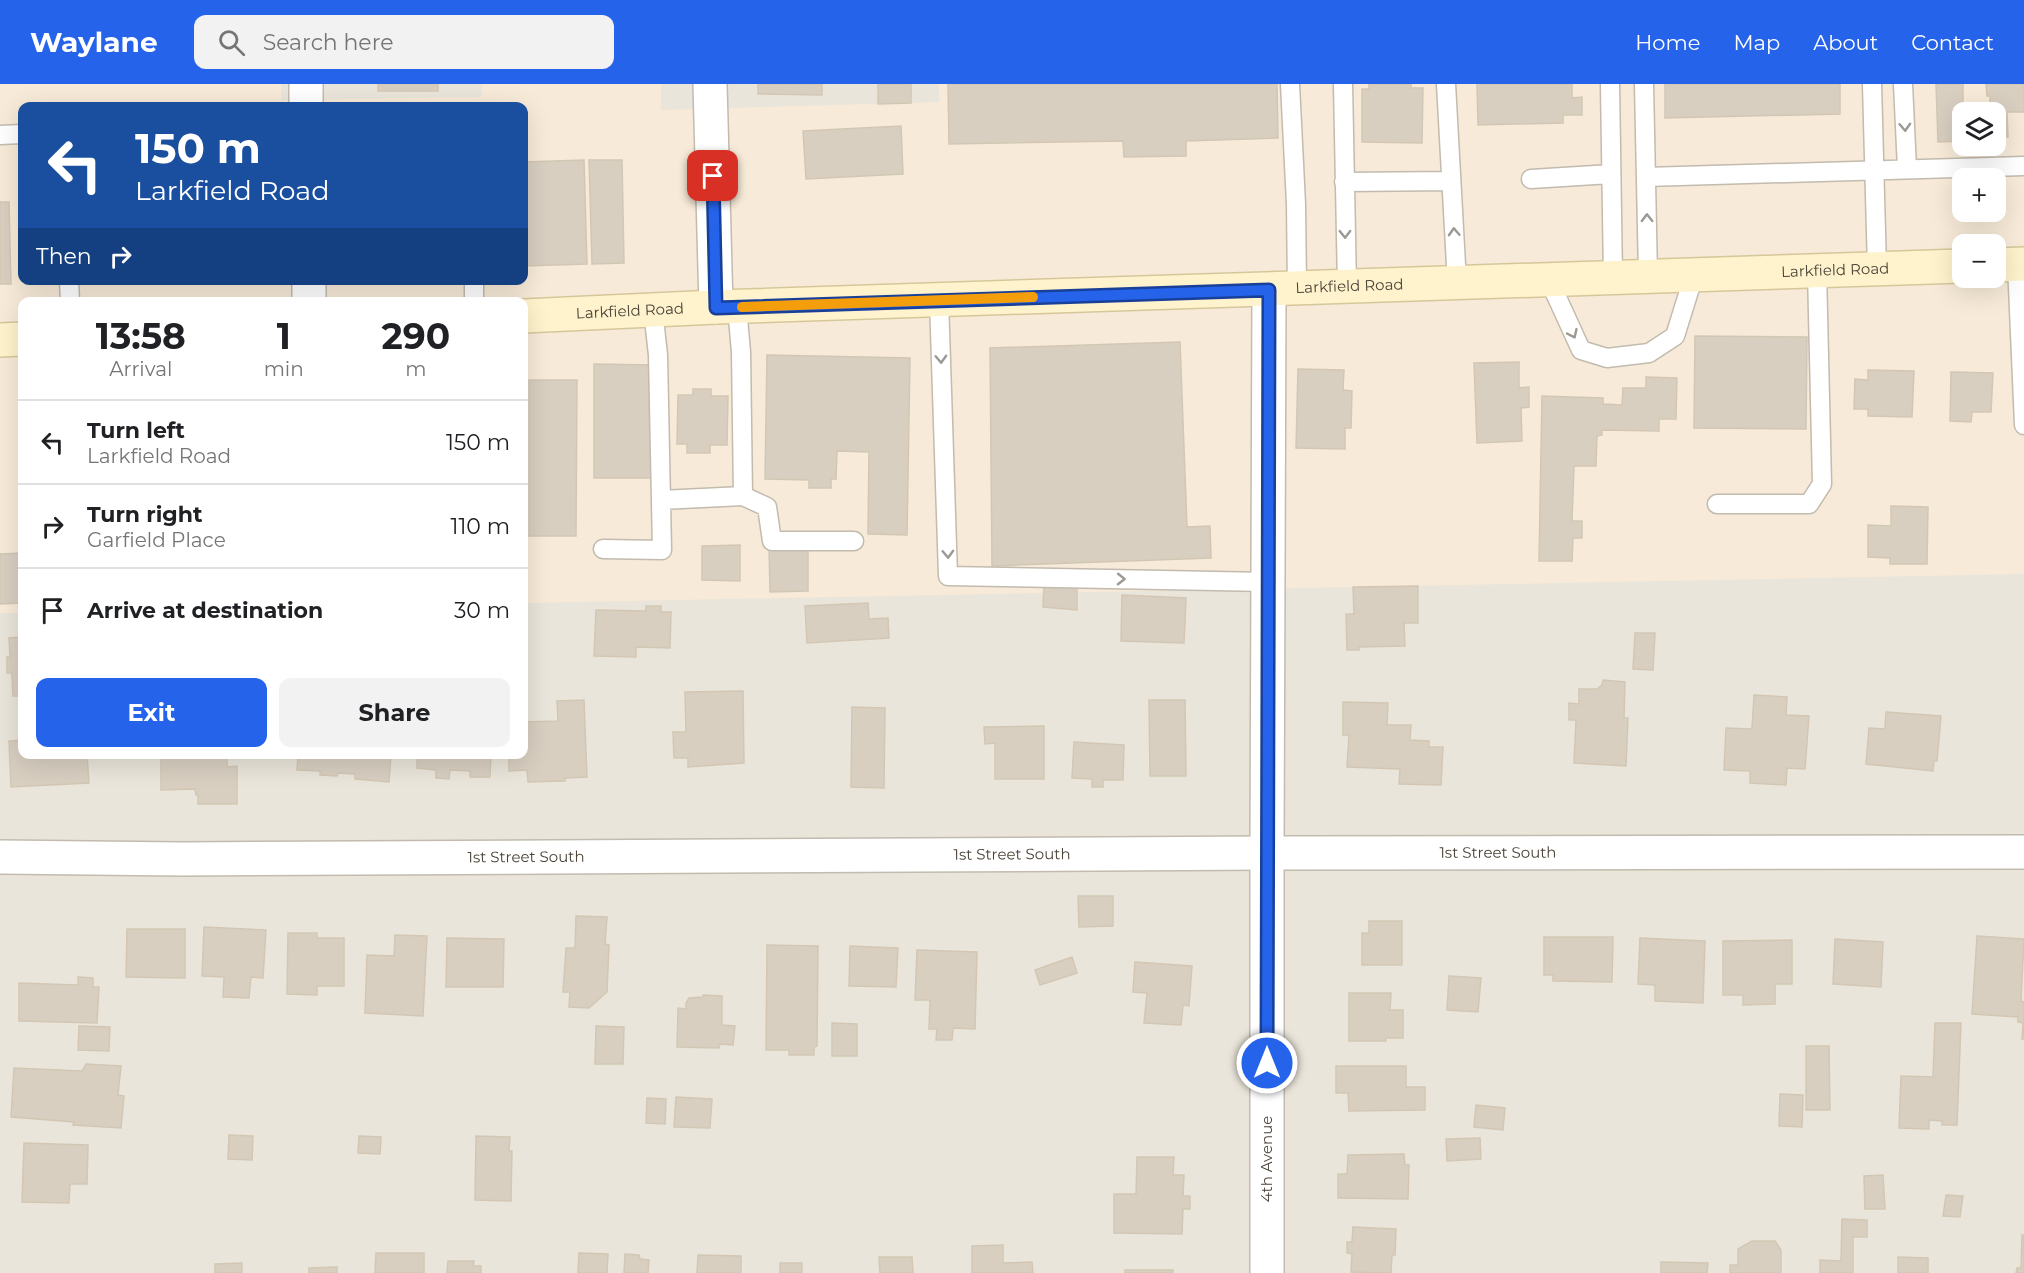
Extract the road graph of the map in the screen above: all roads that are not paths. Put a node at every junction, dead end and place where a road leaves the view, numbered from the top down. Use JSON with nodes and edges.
{"nodes":[{"id":1,"x":306,"y":84,"type":"edge"},
{"id":2,"x":710,"y":84,"type":"edge"},
{"id":3,"x":1290,"y":84,"type":"edge"},
{"id":4,"x":1343,"y":84,"type":"edge"},
{"id":5,"x":1446,"y":84,"type":"edge"},
{"id":6,"x":1610,"y":84,"type":"edge"},
{"id":7,"x":1644,"y":84,"type":"edge"},
{"id":8,"x":1872,"y":84,"type":"edge"},
{"id":9,"x":1903,"y":84,"type":"edge"},
{"id":10,"x":306,"y":102,"type":"edge"},
{"id":11,"x":18,"y":134,"type":"edge"},
{"id":12,"x":0,"y":135,"type":"edge"},
{"id":13,"x":2024,"y":166,"type":"edge"},
{"id":14,"x":1875,"y":170,"type":"junction"},
{"id":15,"x":1907,"y":170,"type":"junction"},
{"id":16,"x":1611,"y":174,"type":"junction"},
{"id":17,"x":1646,"y":177,"type":"junction"},
{"id":18,"x":1531,"y":179,"type":"dead end"},
{"id":19,"x":1451,"y":181,"type":"junction"},
{"id":20,"x":1344,"y":182,"type":"junction"},
{"id":21,"x":2012,"y":265,"type":"edge"},
{"id":22,"x":1952,"y":266,"type":"edge"},
{"id":23,"x":1877,"y":269,"type":"junction"},
{"id":24,"x":1817,"y":271,"type":"junction"},
{"id":25,"x":1694,"y":275,"type":"junction"},
{"id":26,"x":1648,"y":277,"type":"junction"},
{"id":27,"x":1613,"y":278,"type":"junction"},
{"id":28,"x":1549,"y":280,"type":"junction"},
{"id":29,"x":1457,"y":284,"type":"junction"},
{"id":30,"x":1347,"y":287,"type":"junction"},
{"id":31,"x":1283,"y":289,"type":"junction"},
{"id":32,"x":939,"y":300,"type":"junction"},
{"id":33,"x":727,"y":307,"type":"junction"},
{"id":34,"x":653,"y":310,"type":"junction"},
{"id":35,"x":528,"y":316,"type":"edge"},
{"id":36,"x":18,"y":339,"type":"edge"},
{"id":37,"x":0,"y":340,"type":"edge"},
{"id":38,"x":2024,"y":425,"type":"edge"},
{"id":39,"x":743,"y":496,"type":"junction"},
{"id":40,"x":661,"y":500,"type":"junction"},
{"id":41,"x":1717,"y":504,"type":"dead end"},
{"id":42,"x":854,"y":541,"type":"dead end"},
{"id":43,"x":603,"y":549,"type":"dead end"},
{"id":44,"x":1268,"y":582,"type":"junction"},
{"id":45,"x":2024,"y":852,"type":"edge"},
{"id":46,"x":1267,"y":854,"type":"junction"},
{"id":47,"x":0,"y":857,"type":"edge"},
{"id":48,"x":1267,"y":1273,"type":"edge"}],
"edges":[{"from":1,"to":10,"type":"street"},
{"from":2,"to":33,"type":"street"},
{"from":3,"to":31,"type":"lane"},
{"from":4,"to":20,"type":"lane"},
{"from":5,"to":19,"type":"lane"},
{"from":6,"to":16,"type":"lane"},
{"from":7,"to":17,"type":"lane"},
{"from":8,"to":14,"type":"lane"},
{"from":9,"to":15,"type":"lane","one_way":true},
{"from":11,"to":12,"type":"lane"},
{"from":13,"to":15,"type":"lane"},
{"from":14,"to":15,"type":"lane"},
{"from":14,"to":17,"type":"lane"},
{"from":14,"to":23,"type":"lane"},
{"from":16,"to":18,"type":"lane"},
{"from":16,"to":27,"type":"lane"},
{"from":26,"to":17,"type":"lane","one_way":true},
{"from":19,"to":20,"type":"lane"},
{"from":29,"to":19,"type":"lane","one_way":true},
{"from":20,"to":30,"type":"lane","one_way":true},
{"from":21,"to":38,"type":"lane"},
{"from":22,"to":23,"type":"main road","name":"Larkfield Road"},
{"from":23,"to":24,"type":"main road","name":"Larkfield Road"},
{"from":24,"to":25,"type":"main road","name":"Larkfield Road"},
{"from":24,"to":41,"type":"lane"},
{"from":25,"to":26,"type":"main road","name":"Larkfield Road"},
{"from":28,"to":25,"type":"lane","one_way":true},
{"from":26,"to":27,"type":"main road","name":"Larkfield Road"},
{"from":27,"to":28,"type":"main road","name":"Larkfield Road"},
{"from":28,"to":29,"type":"main road","name":"Larkfield Road"},
{"from":29,"to":30,"type":"main road","name":"Larkfield Road"},
{"from":30,"to":31,"type":"main road","name":"Larkfield Road"},
{"from":31,"to":32,"type":"main road","name":"Larkfield Road"},
{"from":31,"to":44,"type":"street","name":"4th Avenue"},
{"from":32,"to":33,"type":"main road","name":"Larkfield Road"},
{"from":32,"to":44,"type":"lane","one_way":true},
{"from":33,"to":34,"type":"main road","name":"Larkfield Road"},
{"from":33,"to":39,"type":"lane"},
{"from":34,"to":35,"type":"main road","name":"Larkfield Road"},
{"from":34,"to":40,"type":"lane"},
{"from":36,"to":37,"type":"main road"},
{"from":39,"to":40,"type":"lane"},
{"from":39,"to":42,"type":"lane"},
{"from":40,"to":43,"type":"lane"},
{"from":44,"to":46,"type":"street","name":"4th Avenue"},
{"from":45,"to":46,"type":"street","name":"1st Street South"},
{"from":46,"to":47,"type":"street","name":"1st Street South"},
{"from":46,"to":48,"type":"street","name":"4th Avenue"}]}
